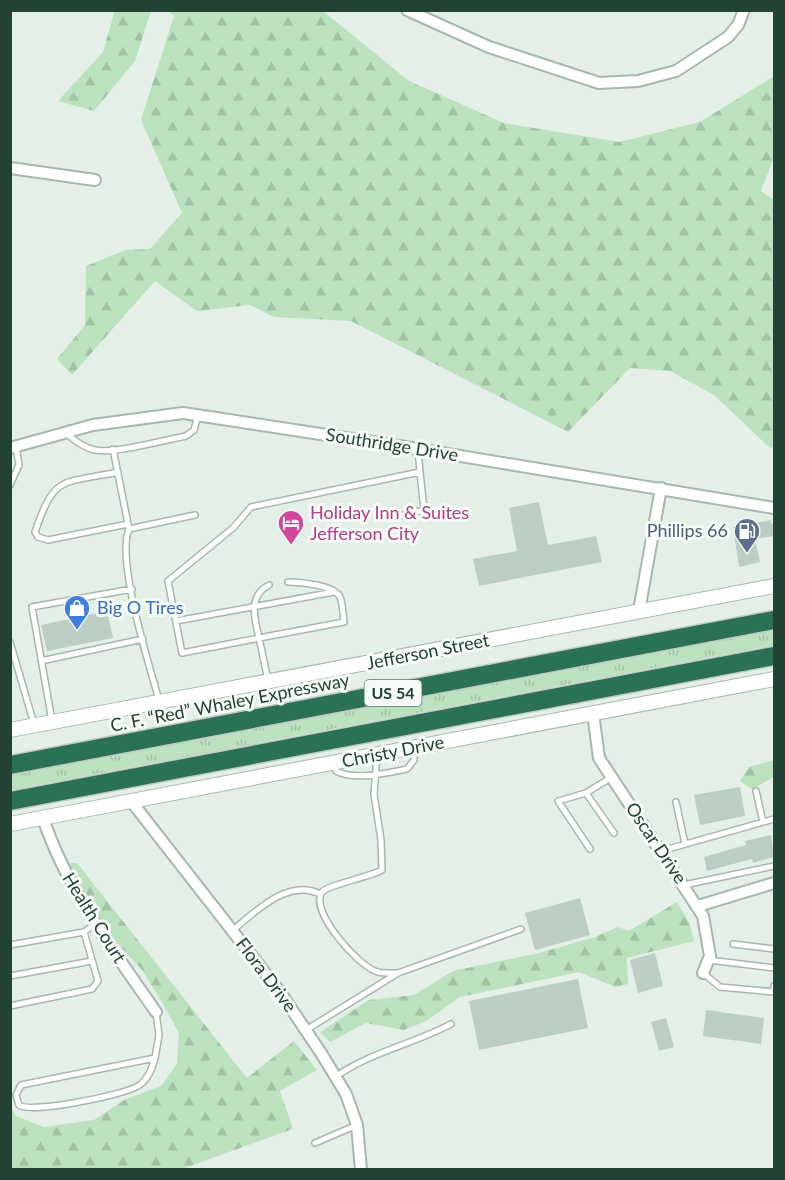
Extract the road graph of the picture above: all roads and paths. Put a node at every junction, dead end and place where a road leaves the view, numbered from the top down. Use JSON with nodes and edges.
{"nodes":[{"id":1,"x":407,"y":10,"type":"edge"},
{"id":2,"x":744,"y":10,"type":"edge"},
{"id":3,"x":10,"y":168,"type":"edge"},
{"id":4,"x":95,"y":180,"type":"dead end"},
{"id":5,"x":198,"y":415,"type":"junction"},
{"id":6,"x":65,"y":432,"type":"junction"},
{"id":7,"x":13,"y":447,"type":"edge"},
{"id":8,"x":113,"y":449,"type":"junction"},
{"id":9,"x":418,"y":449,"type":"junction"},
{"id":10,"x":118,"y":472,"type":"junction"},
{"id":11,"x":420,"y":472,"type":"junction"},
{"id":12,"x":10,"y":485,"type":"edge"},
{"id":13,"x":661,"y":488,"type":"junction"},
{"id":14,"x":774,"y":508,"type":"edge"},
{"id":15,"x":195,"y":515,"type":"dead end"},
{"id":16,"x":400,"y":516,"type":"dead end"},
{"id":17,"x":129,"y":527,"type":"junction"},
{"id":18,"x":288,"y":582,"type":"dead end"},
{"id":19,"x":269,"y":585,"type":"dead end"},
{"id":20,"x":774,"y":586,"type":"edge"},
{"id":21,"x":132,"y":589,"type":"junction"},
{"id":22,"x":335,"y":592,"type":"junction"},
{"id":23,"x":253,"y":606,"type":"junction"},
{"id":24,"x":639,"y":611,"type":"junction"},
{"id":25,"x":774,"y":620,"type":"edge"},
{"id":26,"x":176,"y":621,"type":"junction"},
{"id":27,"x":259,"y":638,"type":"junction"},
{"id":28,"x":143,"y":639,"type":"junction"},
{"id":29,"x":10,"y":642,"type":"edge"},
{"id":30,"x":774,"y":656,"type":"edge"},
{"id":31,"x":41,"y":661,"type":"junction"},
{"id":32,"x":774,"y":679,"type":"edge"},
{"id":33,"x":268,"y":682,"type":"junction"},
{"id":34,"x":159,"y":703,"type":"junction"},
{"id":35,"x":593,"y":713,"type":"junction"},
{"id":36,"x":52,"y":723,"type":"junction"},
{"id":37,"x":34,"y":726,"type":"junction"},
{"id":38,"x":10,"y":730,"type":"edge"},
{"id":39,"x":414,"y":748,"type":"junction"},
{"id":40,"x":378,"y":756,"type":"junction"},
{"id":41,"x":334,"y":764,"type":"junction"},
{"id":42,"x":10,"y":765,"type":"edge"},
{"id":43,"x":376,"y":773,"type":"junction"},
{"id":44,"x":612,"y":777,"type":"junction"},
{"id":45,"x":756,"y":791,"type":"dead end"},
{"id":46,"x":586,"y":793,"type":"junction"},
{"id":47,"x":10,"y":801,"type":"edge"},
{"id":48,"x":131,"y":801,"type":"junction"},
{"id":49,"x":676,"y":802,"type":"dead end"},
{"id":50,"x":43,"y":818,"type":"junction"},
{"id":51,"x":774,"y":819,"type":"edge"},
{"id":52,"x":763,"y":822,"type":"junction"},
{"id":53,"x":10,"y":824,"type":"edge"},
{"id":54,"x":614,"y":833,"type":"dead end"},
{"id":55,"x":685,"y":844,"type":"junction"},
{"id":56,"x":590,"y":849,"type":"dead end"},
{"id":57,"x":661,"y":851,"type":"junction"},
{"id":58,"x":774,"y":866,"type":"edge"},
{"id":59,"x":774,"y":883,"type":"edge"},
{"id":60,"x":684,"y":885,"type":"junction"},
{"id":61,"x":320,"y":894,"type":"junction"},
{"id":62,"x":698,"y":906,"type":"junction"},
{"id":63,"x":95,"y":924,"type":"junction"},
{"id":64,"x":521,"y":929,"type":"dead end"},
{"id":65,"x":232,"y":931,"type":"junction"},
{"id":66,"x":84,"y":932,"type":"junction"},
{"id":67,"x":733,"y":944,"type":"dead end"},
{"id":68,"x":10,"y":945,"type":"edge"},
{"id":69,"x":774,"y":949,"type":"edge"},
{"id":70,"x":709,"y":960,"type":"junction"},
{"id":71,"x":92,"y":961,"type":"junction"},
{"id":72,"x":774,"y":968,"type":"edge"},
{"id":73,"x":398,"y":973,"type":"junction"},
{"id":74,"x":703,"y":973,"type":"joint"},
{"id":75,"x":10,"y":976,"type":"edge"},
{"id":76,"x":774,"y":986,"type":"edge"},
{"id":77,"x":10,"y":1006,"type":"edge"},
{"id":78,"x":156,"y":1012,"type":"joint"},
{"id":79,"x":451,"y":1024,"type":"dead end"},
{"id":80,"x":306,"y":1030,"type":"junction"},
{"id":81,"x":155,"y":1058,"type":"junction"},
{"id":82,"x":336,"y":1077,"type":"junction"},
{"id":83,"x":357,"y":1125,"type":"junction"},
{"id":84,"x":315,"y":1143,"type":"dead end"},
{"id":85,"x":361,"y":1170,"type":"edge"}],
"edges":[{"from":1,"to":2,"type":"street"},
{"from":3,"to":4,"type":"street"},
{"from":5,"to":6,"type":"street","name":"Southridge Drive"},
{"from":5,"to":8,"type":"lane"},
{"from":5,"to":9,"type":"street","name":"Southridge Drive"},
{"from":6,"to":7,"type":"street","name":"Southridge Drive"},
{"from":6,"to":8,"type":"lane"},
{"from":7,"to":12,"type":"lane"},
{"from":8,"to":10,"type":"lane"},
{"from":9,"to":11,"type":"lane"},
{"from":9,"to":13,"type":"street","name":"Southridge Drive"},
{"from":10,"to":17,"type":"lane"},
{"from":10,"to":17,"type":"lane"},
{"from":11,"to":16,"type":"lane"},
{"from":11,"to":26,"type":"lane"},
{"from":13,"to":14,"type":"street","name":"Southridge Drive"},
{"from":13,"to":24,"type":"street"},
{"from":15,"to":17,"type":"lane"},
{"from":17,"to":21,"type":"lane"},
{"from":18,"to":22,"type":"lane"},
{"from":19,"to":23,"type":"lane"},
{"from":20,"to":24,"type":"street","name":"Jefferson Street"},
{"from":21,"to":28,"type":"lane"},
{"from":21,"to":31,"type":"lane"},
{"from":22,"to":23,"type":"lane"},
{"from":22,"to":27,"type":"lane"},
{"from":23,"to":26,"type":"lane"},
{"from":23,"to":27,"type":"lane"},
{"from":24,"to":33,"type":"street","name":"Jefferson Street"},
{"from":25,"to":42,"type":"highway","name":"C. F. “Red” Whaley Expressway","number":"US 54"},
{"from":26,"to":27,"type":"lane"},
{"from":27,"to":33,"type":"lane"},
{"from":28,"to":31,"type":"lane"},
{"from":28,"to":34,"type":"lane"},
{"from":29,"to":37,"type":"lane"},
{"from":30,"to":47,"type":"highway","number":"US 54"},
{"from":31,"to":36,"type":"lane"},
{"from":32,"to":35,"type":"street","name":"Christy Drive"},
{"from":33,"to":34,"type":"street","name":"Jefferson Street"},
{"from":34,"to":36,"type":"street","name":"Jefferson Street"},
{"from":35,"to":39,"type":"street","name":"Christy Drive"},
{"from":35,"to":44,"type":"street","name":"Oscar Drive"},
{"from":36,"to":37,"type":"street","name":"Jefferson Street"},
{"from":37,"to":38,"type":"street","name":"Jefferson Street"},
{"from":39,"to":40,"type":"street","name":"Christy Drive"},
{"from":39,"to":43,"type":"lane"},
{"from":40,"to":41,"type":"street","name":"Christy Drive"},
{"from":40,"to":43,"type":"lane"},
{"from":41,"to":43,"type":"lane"},
{"from":41,"to":48,"type":"street","name":"Christy Drive"},
{"from":43,"to":61,"type":"lane"},
{"from":44,"to":46,"type":"lane"},
{"from":44,"to":57,"type":"street","name":"Oscar Drive"},
{"from":45,"to":52,"type":"lane"},
{"from":46,"to":54,"type":"lane"},
{"from":46,"to":56,"type":"lane"},
{"from":48,"to":50,"type":"street","name":"Christy Drive"},
{"from":48,"to":65,"type":"street","name":"Flora Drive"},
{"from":49,"to":55,"type":"lane"},
{"from":50,"to":53,"type":"street","name":"Christy Drive"},
{"from":50,"to":63,"type":"street","name":"Health Court"},
{"from":51,"to":52,"type":"lane"},
{"from":52,"to":55,"type":"lane"},
{"from":55,"to":57,"type":"lane"},
{"from":57,"to":60,"type":"street","name":"Oscar Drive"},
{"from":58,"to":60,"type":"lane"},
{"from":59,"to":62,"type":"street"},
{"from":60,"to":62,"type":"street","name":"Oscar Drive"},
{"from":61,"to":65,"type":"lane"},
{"from":61,"to":73,"type":"lane"},
{"from":62,"to":70,"type":"street","name":"Oscar Drive"},
{"from":63,"to":66,"type":"lane"},
{"from":63,"to":78,"type":"street","name":"Health Court"},
{"from":64,"to":73,"type":"lane"},
{"from":65,"to":80,"type":"street","name":"Flora Drive"},
{"from":66,"to":68,"type":"lane"},
{"from":66,"to":71,"type":"lane"},
{"from":67,"to":69,"type":"lane"},
{"from":70,"to":72,"type":"lane"},
{"from":70,"to":74,"type":"street","name":"Oscar Drive"},
{"from":71,"to":75,"type":"lane"},
{"from":71,"to":77,"type":"lane"},
{"from":73,"to":80,"type":"lane"},
{"from":74,"to":76,"type":"lane"},
{"from":78,"to":81,"type":"lane"},
{"from":79,"to":82,"type":"lane"},
{"from":80,"to":82,"type":"street","name":"Flora Drive"},
{"from":81,"to":81,"type":"lane"},
{"from":82,"to":83,"type":"street","name":"Flora Drive"},
{"from":83,"to":84,"type":"lane"},
{"from":83,"to":85,"type":"street","name":"Flora Drive"}]}
